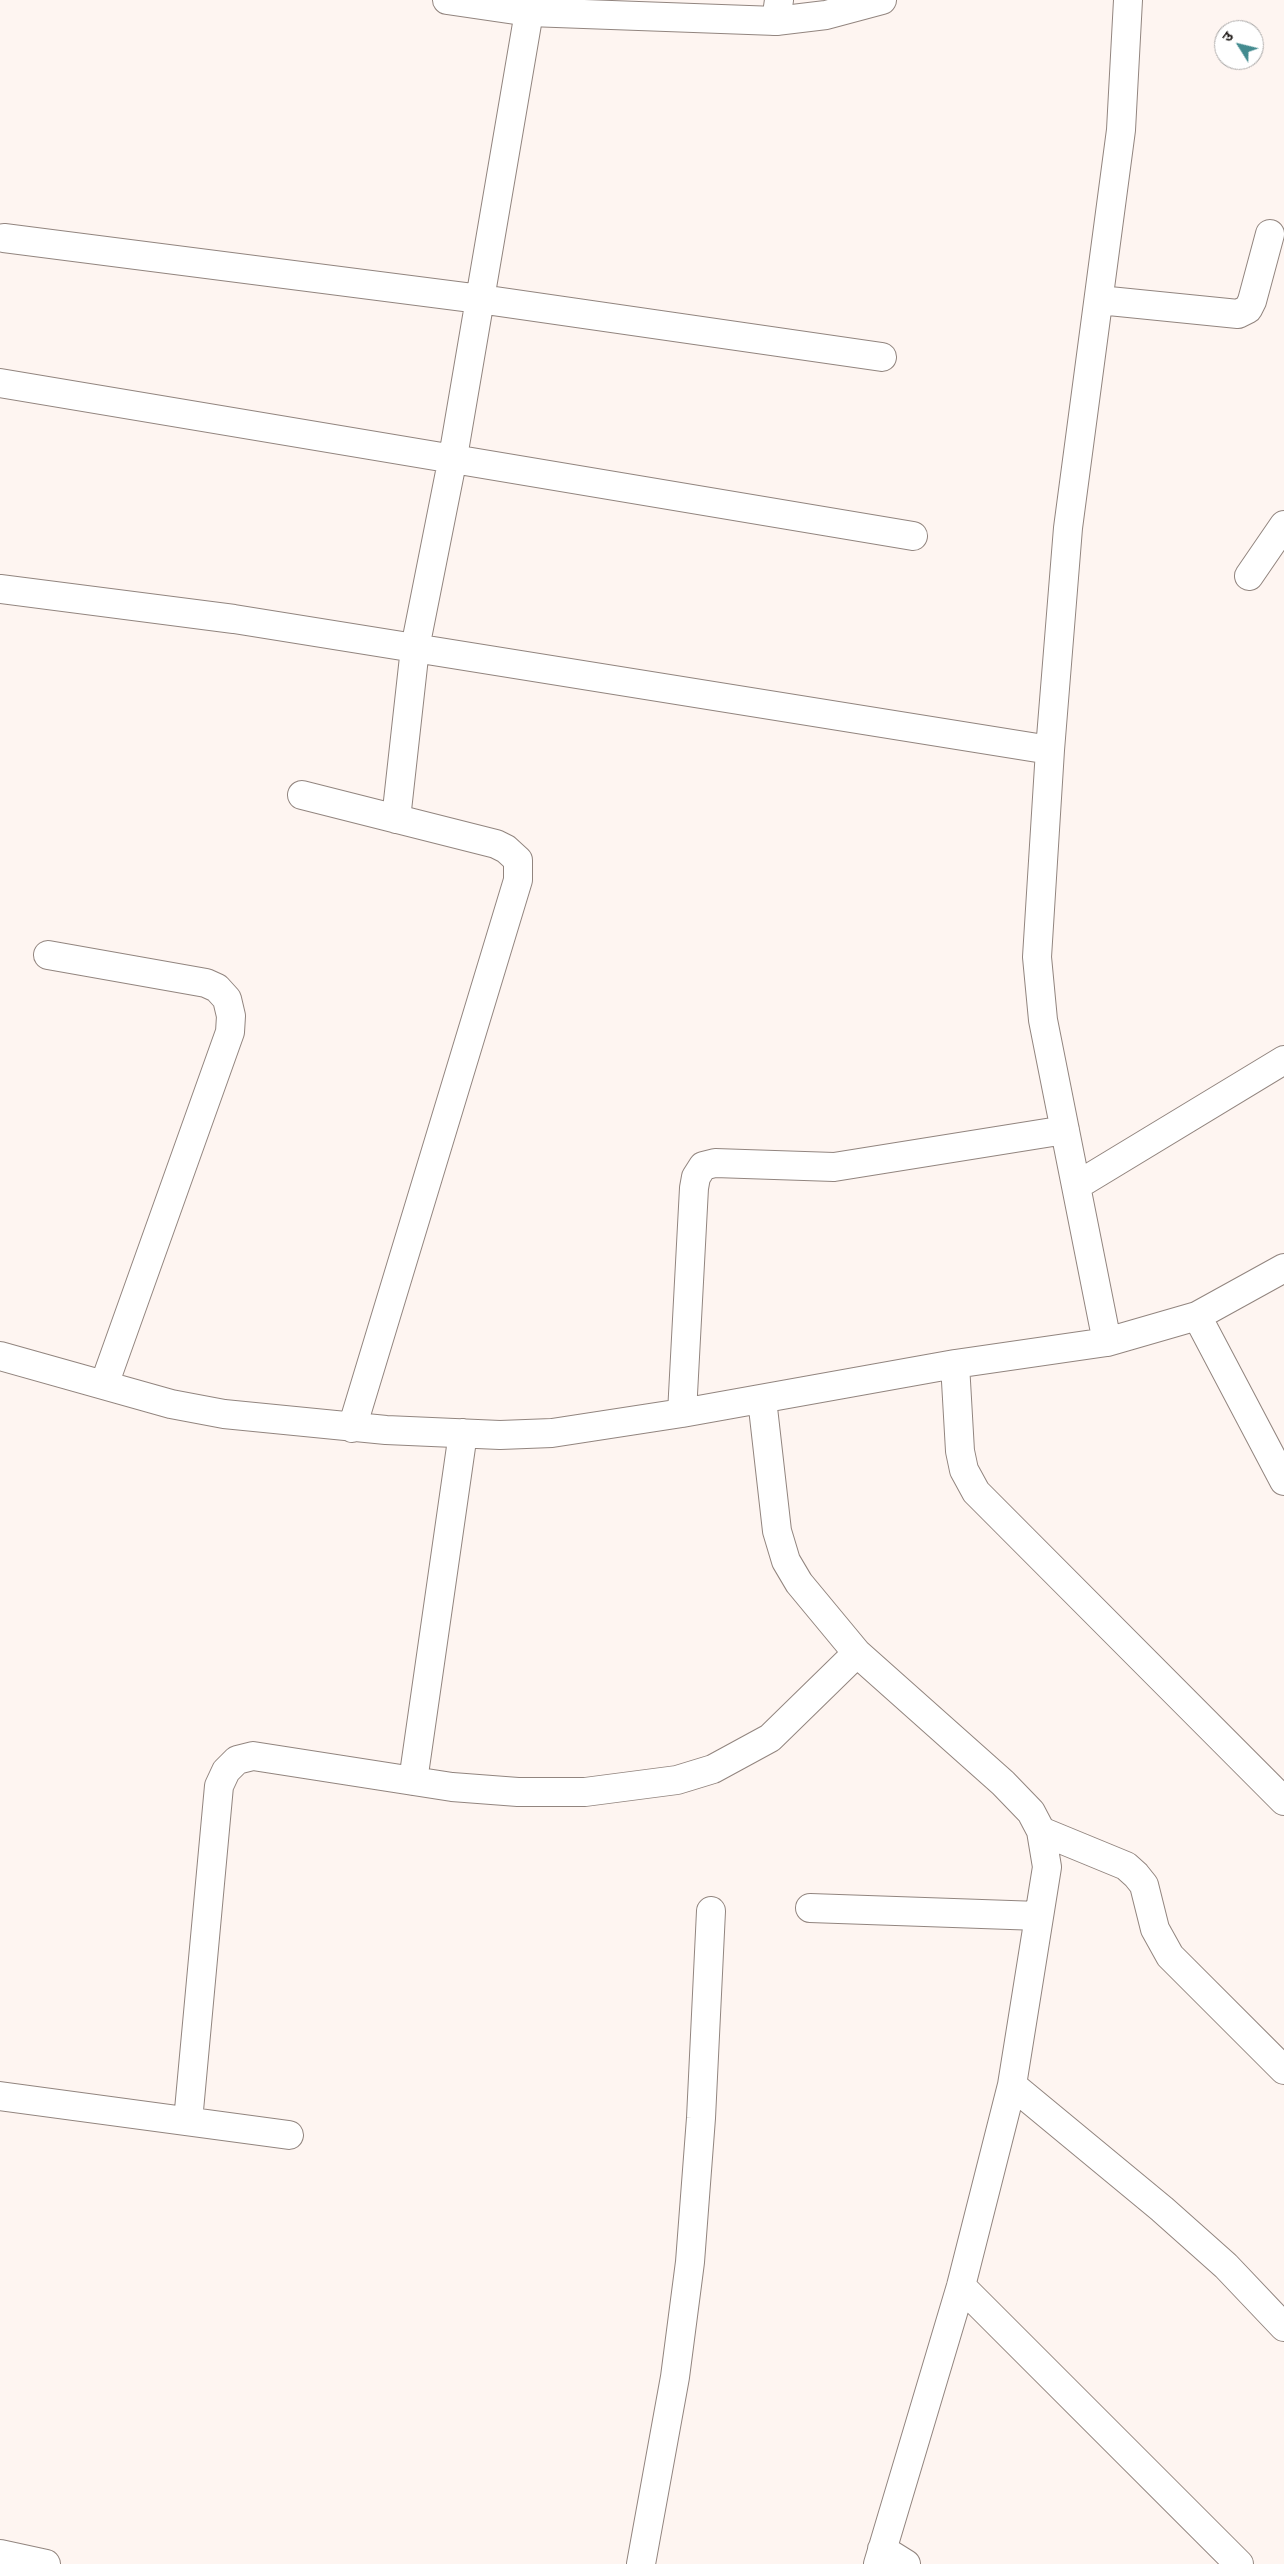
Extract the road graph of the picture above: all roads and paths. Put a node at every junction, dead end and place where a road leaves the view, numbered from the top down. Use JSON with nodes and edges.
{"nodes":[{"id":1,"x":447,"y":0,"type":"edge"},
{"id":2,"x":882,"y":0,"type":"edge"},
{"id":3,"x":1128,"y":0,"type":"edge"},
{"id":4,"x":778,"y":10,"type":"edge"},
{"id":5,"x":529,"y":12,"type":"junction"},
{"id":6,"x":1270,"y":234,"type":"dead end"},
{"id":7,"x":4,"y":238,"type":"dead end"},
{"id":8,"x":480,"y":299,"type":"junction"},
{"id":9,"x":1099,"y":300,"type":"junction"},
{"id":10,"x":882,"y":357,"type":"dead end"},
{"id":11,"x":0,"y":383,"type":"edge"},
{"id":12,"x":453,"y":457,"type":"junction"},
{"id":13,"x":1284,"y":525,"type":"edge"},
{"id":14,"x":912,"y":536,"type":"dead end"},
{"id":15,"x":1249,"y":576,"type":"dead end"},
{"id":16,"x":0,"y":589,"type":"edge"},
{"id":17,"x":415,"y":648,"type":"junction"},
{"id":18,"x":1050,"y":750,"type":"junction"},
{"id":19,"x":302,"y":795,"type":"dead end"},
{"id":20,"x":396,"y":818,"type":"junction"},
{"id":21,"x":48,"y":955,"type":"dead end"},
{"id":22,"x":1284,"y":1060,"type":"edge"},
{"id":23,"x":1066,"y":1130,"type":"junction"},
{"id":24,"x":1076,"y":1186,"type":"junction"},
{"id":25,"x":1284,"y":1268,"type":"edge"},
{"id":26,"x":1197,"y":1316,"type":"junction"},
{"id":27,"x":1107,"y":1342,"type":"junction"},
{"id":28,"x":0,"y":1356,"type":"edge"},
{"id":29,"x":955,"y":1364,"type":"junction"},
{"id":30,"x":104,"y":1385,"type":"junction"},
{"id":31,"x":762,"y":1399,"type":"junction"},
{"id":32,"x":682,"y":1413,"type":"junction"},
{"id":33,"x":352,"y":1428,"type":"junction"},
{"id":34,"x":463,"y":1433,"type":"junction"},
{"id":35,"x":1284,"y":1481,"type":"edge"},
{"id":36,"x":857,"y":1653,"type":"junction"},
{"id":37,"x":413,"y":1781,"type":"junction"},
{"id":38,"x":1284,"y":1801,"type":"edge"},
{"id":39,"x":1041,"y":1832,"type":"junction"},
{"id":40,"x":810,"y":1908,"type":"dead end"},
{"id":41,"x":711,"y":1911,"type":"dead end"},
{"id":42,"x":1039,"y":1916,"type":"junction"},
{"id":43,"x":1284,"y":2070,"type":"edge"},
{"id":44,"x":1012,"y":2085,"type":"junction"},
{"id":45,"x":0,"y":2096,"type":"edge"},
{"id":46,"x":188,"y":2122,"type":"junction"},
{"id":47,"x":289,"y":2135,"type":"dead end"},
{"id":48,"x":961,"y":2286,"type":"junction"},
{"id":49,"x":1284,"y":2327,"type":"edge"},
{"id":50,"x":0,"y":2554,"type":"edge"},
{"id":51,"x":880,"y":2556,"type":"edge"},
{"id":52,"x":46,"y":2564,"type":"edge"},
{"id":53,"x":641,"y":2564,"type":"edge"},
{"id":54,"x":906,"y":2564,"type":"edge"},
{"id":55,"x":1239,"y":2564,"type":"edge"}],
"edges":[{"from":1,"to":5,"type":"street"},
{"from":2,"to":4,"type":"street"},
{"from":3,"to":9,"type":"street"},
{"from":4,"to":5,"type":"street"},
{"from":5,"to":8,"type":"street"},
{"from":6,"to":9,"type":"street"},
{"from":7,"to":8,"type":"street"},
{"from":8,"to":10,"type":"street"},
{"from":8,"to":12,"type":"street"},
{"from":9,"to":18,"type":"street"},
{"from":11,"to":12,"type":"street"},
{"from":12,"to":14,"type":"street"},
{"from":12,"to":17,"type":"street"},
{"from":13,"to":15,"type":"street"},
{"from":16,"to":17,"type":"street"},
{"from":17,"to":18,"type":"street"},
{"from":17,"to":20,"type":"street"},
{"from":18,"to":23,"type":"street"},
{"from":19,"to":20,"type":"street"},
{"from":20,"to":33,"type":"street"},
{"from":21,"to":30,"type":"street"},
{"from":22,"to":24,"type":"street"},
{"from":23,"to":24,"type":"street"},
{"from":23,"to":32,"type":"street"},
{"from":24,"to":27,"type":"street"},
{"from":25,"to":26,"type":"street"},
{"from":26,"to":27,"type":"street"},
{"from":26,"to":35,"type":"street"},
{"from":27,"to":29,"type":"street"},
{"from":28,"to":30,"type":"street"},
{"from":29,"to":31,"type":"street"},
{"from":29,"to":38,"type":"street"},
{"from":30,"to":33,"type":"street"},
{"from":31,"to":32,"type":"street"},
{"from":31,"to":36,"type":"street"},
{"from":32,"to":34,"type":"street"},
{"from":33,"to":34,"type":"street"},
{"from":34,"to":37,"type":"street"},
{"from":36,"to":37,"type":"street"},
{"from":36,"to":39,"type":"street"},
{"from":37,"to":46,"type":"street"},
{"from":39,"to":42,"type":"street"},
{"from":39,"to":43,"type":"street"},
{"from":40,"to":42,"type":"street"},
{"from":41,"to":53,"type":"street"},
{"from":42,"to":44,"type":"street"},
{"from":44,"to":48,"type":"street"},
{"from":44,"to":49,"type":"street"},
{"from":45,"to":46,"type":"street"},
{"from":46,"to":47,"type":"street"},
{"from":48,"to":51,"type":"street"},
{"from":48,"to":55,"type":"street"},
{"from":50,"to":52,"type":"street"},
{"from":51,"to":54,"type":"street"}]}
